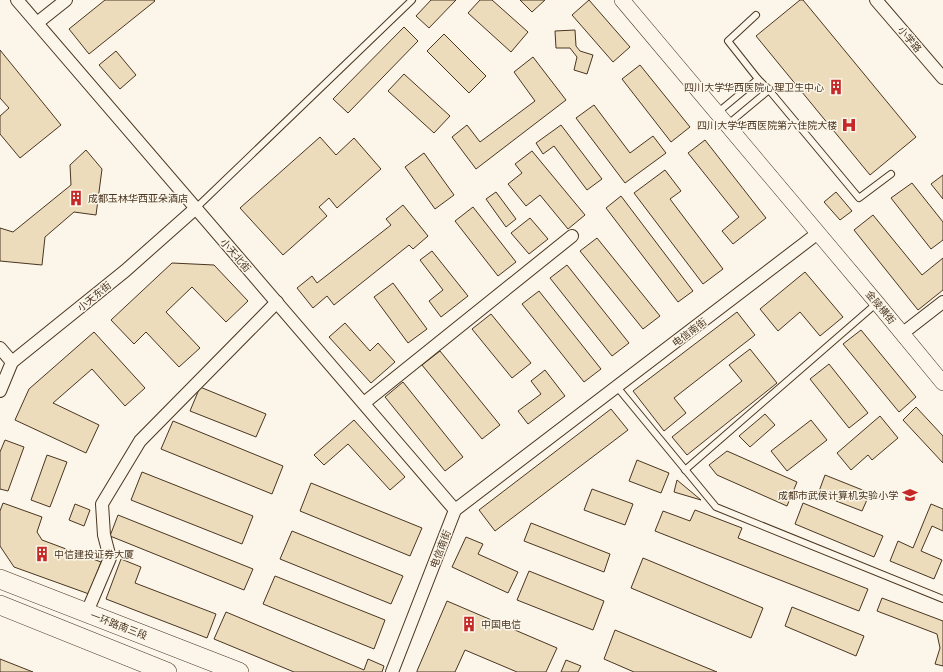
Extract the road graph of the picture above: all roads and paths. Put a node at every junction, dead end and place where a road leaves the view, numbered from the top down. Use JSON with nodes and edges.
{"nodes":[{"id":1,"x":18,"y":0,"type":"edge"},
{"id":2,"x":66,"y":0,"type":"edge"},
{"id":3,"x":412,"y":0,"type":"edge"},
{"id":4,"x":622,"y":0,"type":"edge"},
{"id":5,"x":876,"y":0,"type":"edge"},
{"id":6,"x":756,"y":15,"type":"dead end"},
{"id":7,"x":37,"y":23,"type":"junction"},
{"id":8,"x":943,"y":78,"type":"edge"},
{"id":9,"x":758,"y":79,"type":"junction"},
{"id":10,"x":769,"y":90,"type":"junction"},
{"id":11,"x":717,"y":113,"type":"junction"},
{"id":12,"x":727,"y":125,"type":"junction"},
{"id":13,"x":891,"y":174,"type":"dead end"},
{"id":14,"x":196,"y":208,"type":"junction"},
{"id":15,"x":818,"y":233,"type":"junction"},
{"id":16,"x":572,"y":236,"type":"dead end"},
{"id":17,"x":277,"y":302,"type":"junction"},
{"id":18,"x":943,"y":302,"type":"edge"},
{"id":19,"x":878,"y":303,"type":"junction"},
{"id":20,"x":943,"y":311,"type":"edge"},
{"id":21,"x":905,"y":336,"type":"junction"},
{"id":22,"x":0,"y":348,"type":"edge"},
{"id":23,"x":12,"y":362,"type":"junction"},
{"id":24,"x":943,"y":383,"type":"edge"},
{"id":25,"x":617,"y":387,"type":"junction"},
{"id":26,"x":0,"y":391,"type":"edge"},
{"id":27,"x":364,"y":403,"type":"junction"},
{"id":28,"x":685,"y":470,"type":"junction"},
{"id":29,"x":455,"y":510,"type":"junction"},
{"id":30,"x":0,"y":579,"type":"edge"},
{"id":31,"x":943,"y":599,"type":"edge"},
{"id":32,"x":0,"y":605,"type":"edge"},
{"id":33,"x":95,"y":616,"type":"junction"},
{"id":34,"x":93,"y":642,"type":"junction"},
{"id":35,"x":155,"y":670,"type":"edge"},
{"id":36,"x":238,"y":672,"type":"edge"},
{"id":37,"x":392,"y":672,"type":"edge"}],
"edges":[{"from":1,"to":7,"type":"street","name":"小天北街"},
{"from":2,"to":7,"type":"street"},
{"from":3,"to":14,"type":"lane"},
{"from":4,"to":11,"type":"street"},
{"from":5,"to":8,"type":"street","name":"小学路"},
{"from":6,"to":9,"type":"lane"},
{"from":7,"to":14,"type":"street","name":"小天北街"},
{"from":9,"to":10,"type":"lane"},
{"from":9,"to":11,"type":"lane"},
{"from":10,"to":12,"type":"lane"},
{"from":10,"to":13,"type":"lane"},
{"from":11,"to":12,"type":"street"},
{"from":12,"to":15,"type":"street"},
{"from":14,"to":17,"type":"street","name":"小天北街"},
{"from":14,"to":23,"type":"street","name":"小天东街"},
{"from":15,"to":19,"type":"street","name":"金陵横街"},
{"from":15,"to":25,"type":"street","name":"电信南街"},
{"from":16,"to":27,"type":"street"},
{"from":17,"to":27,"type":"street","name":"小天北街"},
{"from":17,"to":33,"type":"street"},
{"from":18,"to":21,"type":"street"},
{"from":19,"to":21,"type":"street","name":"金陵横街"},
{"from":19,"to":28,"type":"lane"},
{"from":20,"to":21,"type":"street"},
{"from":21,"to":24,"type":"street","name":"金陵横街"},
{"from":22,"to":23,"type":"street"},
{"from":23,"to":26,"type":"street","name":"小天东街"},
{"from":25,"to":28,"type":"lane"},
{"from":25,"to":29,"type":"street","name":"电信南街"},
{"from":27,"to":29,"type":"street","name":"小天北街"},
{"from":28,"to":31,"type":"lane"},
{"from":29,"to":37,"type":"street","name":"电信南街"},
{"from":30,"to":33,"type":"main road","name":"一环路南三段"},
{"from":32,"to":34,"type":"main road"},
{"from":33,"to":34,"type":"main road"},
{"from":33,"to":36,"type":"main road","name":"一环路南三段"},
{"from":34,"to":35,"type":"main road"}]}
